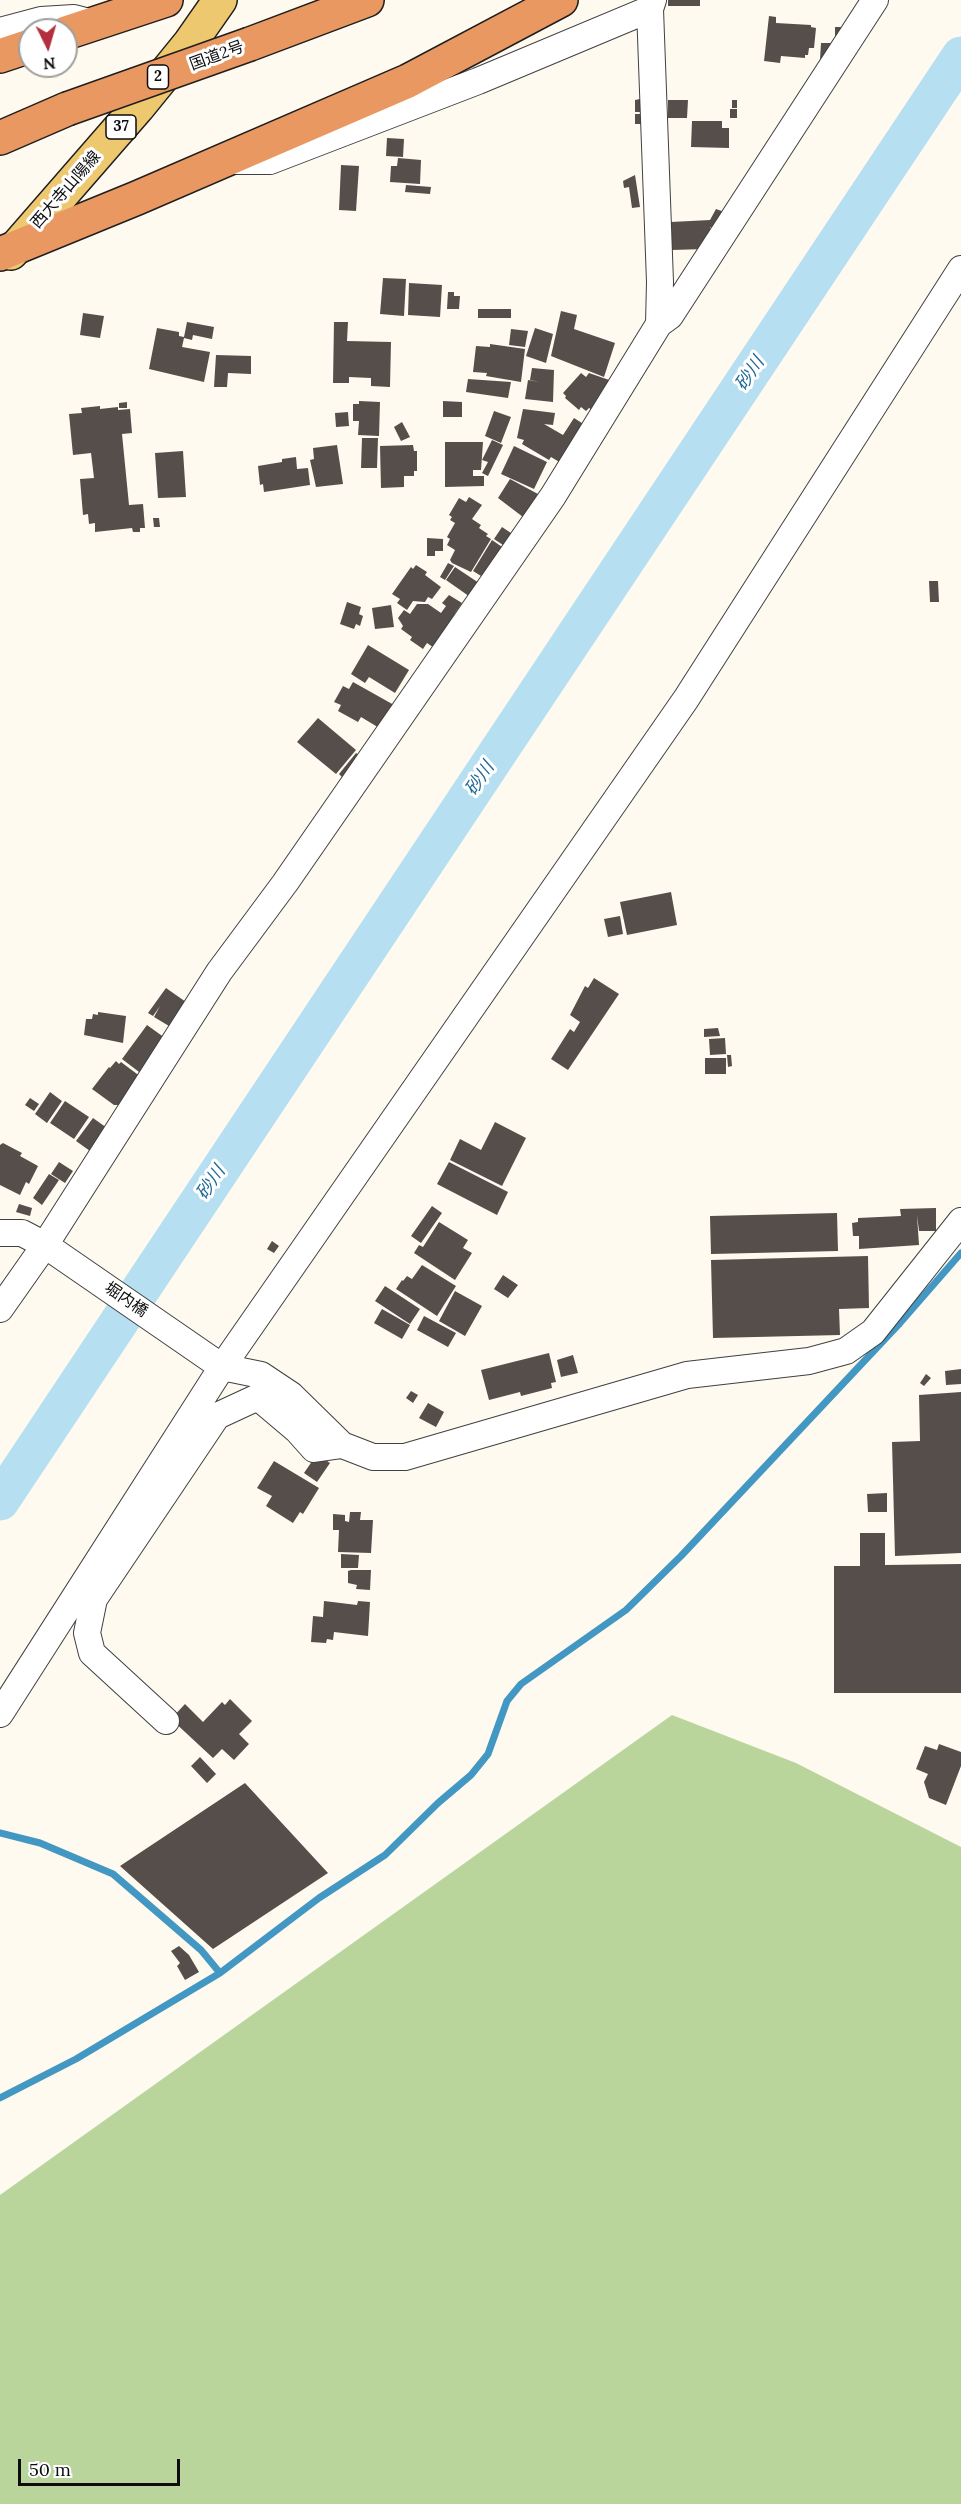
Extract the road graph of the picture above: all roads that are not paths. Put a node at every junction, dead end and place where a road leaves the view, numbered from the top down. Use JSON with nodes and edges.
{"nodes":[{"id":1,"x":166,"y":0,"type":"edge"},
{"id":2,"x":220,"y":0,"type":"edge"},
{"id":3,"x":367,"y":0,"type":"edge"},
{"id":4,"x":561,"y":0,"type":"edge"},
{"id":5,"x":874,"y":0,"type":"edge"},
{"id":6,"x":652,"y":4,"type":"edge"},
{"id":7,"x":80,"y":28,"type":"edge"},
{"id":8,"x":0,"y":31,"type":"edge"},
{"id":9,"x":18,"y":50,"type":"edge"},
{"id":10,"x":0,"y":56,"type":"edge"},
{"id":11,"x":67,"y":109,"type":"junction"},
{"id":12,"x":0,"y":131,"type":"edge"},
{"id":13,"x":0,"y":138,"type":"edge"},
{"id":14,"x":221,"y":161,"type":"junction"},
{"id":15,"x":5,"y":256,"type":"edge"},
{"id":16,"x":961,"y":270,"type":"edge"},
{"id":17,"x":659,"y":324,"type":"junction"},
{"id":18,"x":961,"y":1221,"type":"edge"},
{"id":19,"x":0,"y":1233,"type":"edge"},
{"id":20,"x":45,"y":1245,"type":"junction"},
{"id":21,"x":0,"y":1309,"type":"edge"},
{"id":22,"x":214,"y":1361,"type":"junction"},
{"id":23,"x":342,"y":1445,"type":"junction"},
{"id":24,"x":0,"y":1714,"type":"edge"},
{"id":25,"x":166,"y":1721,"type":"dead end"}],
"edges":[{"from":1,"to":7,"type":"highway"},
{"from":2,"to":15,"type":"main road","name":"西大寺山陽線","number":"37"},
{"from":3,"to":11,"type":"highway","name":"国道2号","number":"2","bridge":true},
{"from":4,"to":14,"type":"highway"},
{"from":5,"to":17,"type":"street"},
{"from":6,"to":14,"type":"street"},
{"from":6,"to":17,"type":"street"},
{"from":7,"to":8,"type":"street"},
{"from":9,"to":10,"type":"highway"},
{"from":11,"to":12,"type":"highway","name":"国道2号","number":"2"},
{"from":11,"to":13,"type":"highway","name":"国道2号","number":"2"},
{"from":14,"to":15,"type":"highway"},
{"from":16,"to":22,"type":"street"},
{"from":17,"to":20,"type":"street"},
{"from":18,"to":23,"type":"street"},
{"from":19,"to":20,"type":"street","name":"堀内橋"},
{"from":20,"to":21,"type":"street"},
{"from":20,"to":22,"type":"street","name":"堀内橋"},
{"from":22,"to":23,"type":"street"},
{"from":22,"to":24,"type":"street"},
{"from":23,"to":25,"type":"street"}]}
